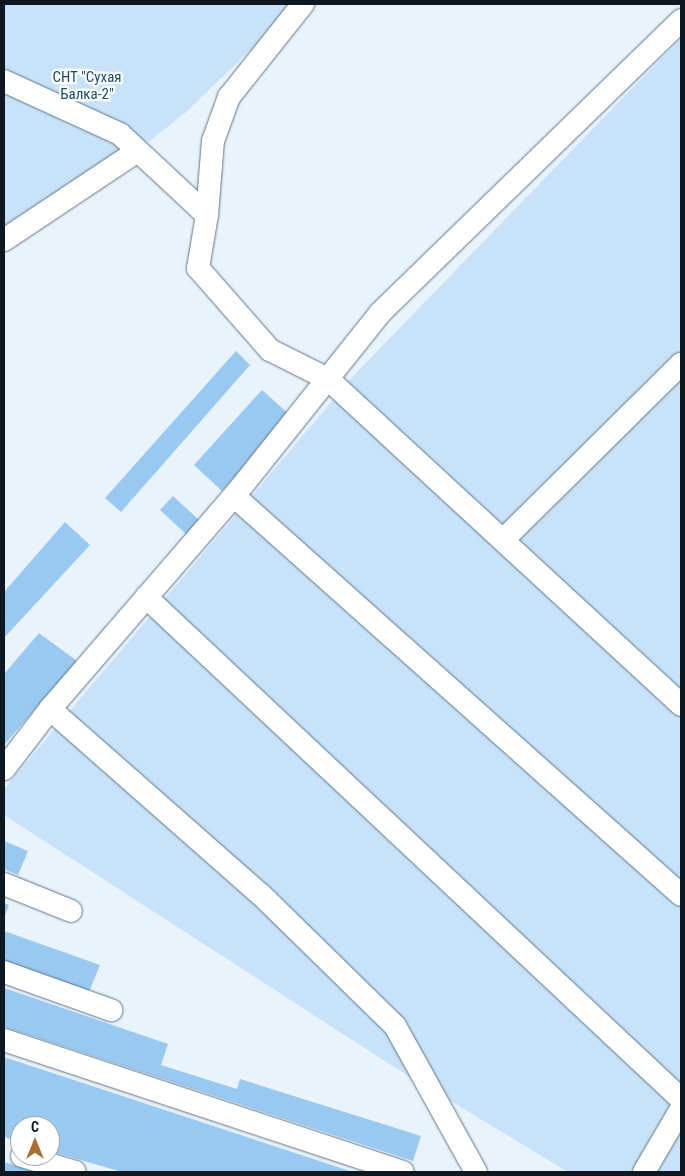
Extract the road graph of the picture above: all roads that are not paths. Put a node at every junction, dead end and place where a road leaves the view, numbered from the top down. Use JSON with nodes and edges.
{"nodes":[{"id":1,"x":302,"y":4,"type":"edge"},
{"id":2,"x":681,"y":20,"type":"edge"},
{"id":3,"x":4,"y":81,"type":"edge"},
{"id":4,"x":136,"y":152,"type":"junction"},
{"id":5,"x":207,"y":215,"type":"junction"},
{"id":6,"x":4,"y":239,"type":"edge"},
{"id":7,"x":681,"y":364,"type":"edge"},
{"id":8,"x":328,"y":379,"type":"junction"},
{"id":9,"x":234,"y":496,"type":"junction"},
{"id":10,"x":504,"y":539,"type":"junction"},
{"id":11,"x":146,"y":597,"type":"junction"},
{"id":12,"x":678,"y":697,"type":"edge"},
{"id":13,"x":50,"y":709,"type":"junction"},
{"id":14,"x":4,"y":769,"type":"edge"},
{"id":15,"x":4,"y":884,"type":"edge"},
{"id":16,"x":681,"y":895,"type":"edge"},
{"id":17,"x":71,"y":911,"type":"dead end"},
{"id":18,"x":4,"y":972,"type":"edge"},
{"id":19,"x":111,"y":1010,"type":"dead end"},
{"id":20,"x":4,"y":1040,"type":"edge"},
{"id":21,"x":681,"y":1099,"type":"edge"},
{"id":22,"x":681,"y":1109,"type":"edge"},
{"id":23,"x":55,"y":1166,"type":"edge"},
{"id":24,"x":75,"y":1172,"type":"edge"},
{"id":25,"x":403,"y":1172,"type":"edge"},
{"id":26,"x":476,"y":1172,"type":"edge"},
{"id":27,"x":644,"y":1172,"type":"edge"}],
"edges":[{"from":1,"to":5,"type":"lane"},
{"from":2,"to":8,"type":"lane"},
{"from":3,"to":4,"type":"lane"},
{"from":4,"to":5,"type":"lane"},
{"from":4,"to":6,"type":"lane"},
{"from":5,"to":8,"type":"lane"},
{"from":7,"to":10,"type":"lane"},
{"from":8,"to":9,"type":"lane"},
{"from":8,"to":10,"type":"lane"},
{"from":9,"to":11,"type":"lane"},
{"from":9,"to":16,"type":"lane"},
{"from":10,"to":12,"type":"lane"},
{"from":11,"to":13,"type":"lane"},
{"from":11,"to":21,"type":"lane"},
{"from":13,"to":14,"type":"lane"},
{"from":13,"to":26,"type":"lane"},
{"from":15,"to":17,"type":"lane"},
{"from":18,"to":19,"type":"lane"},
{"from":20,"to":25,"type":"lane"},
{"from":22,"to":27,"type":"lane"},
{"from":23,"to":24,"type":"lane"}]}
